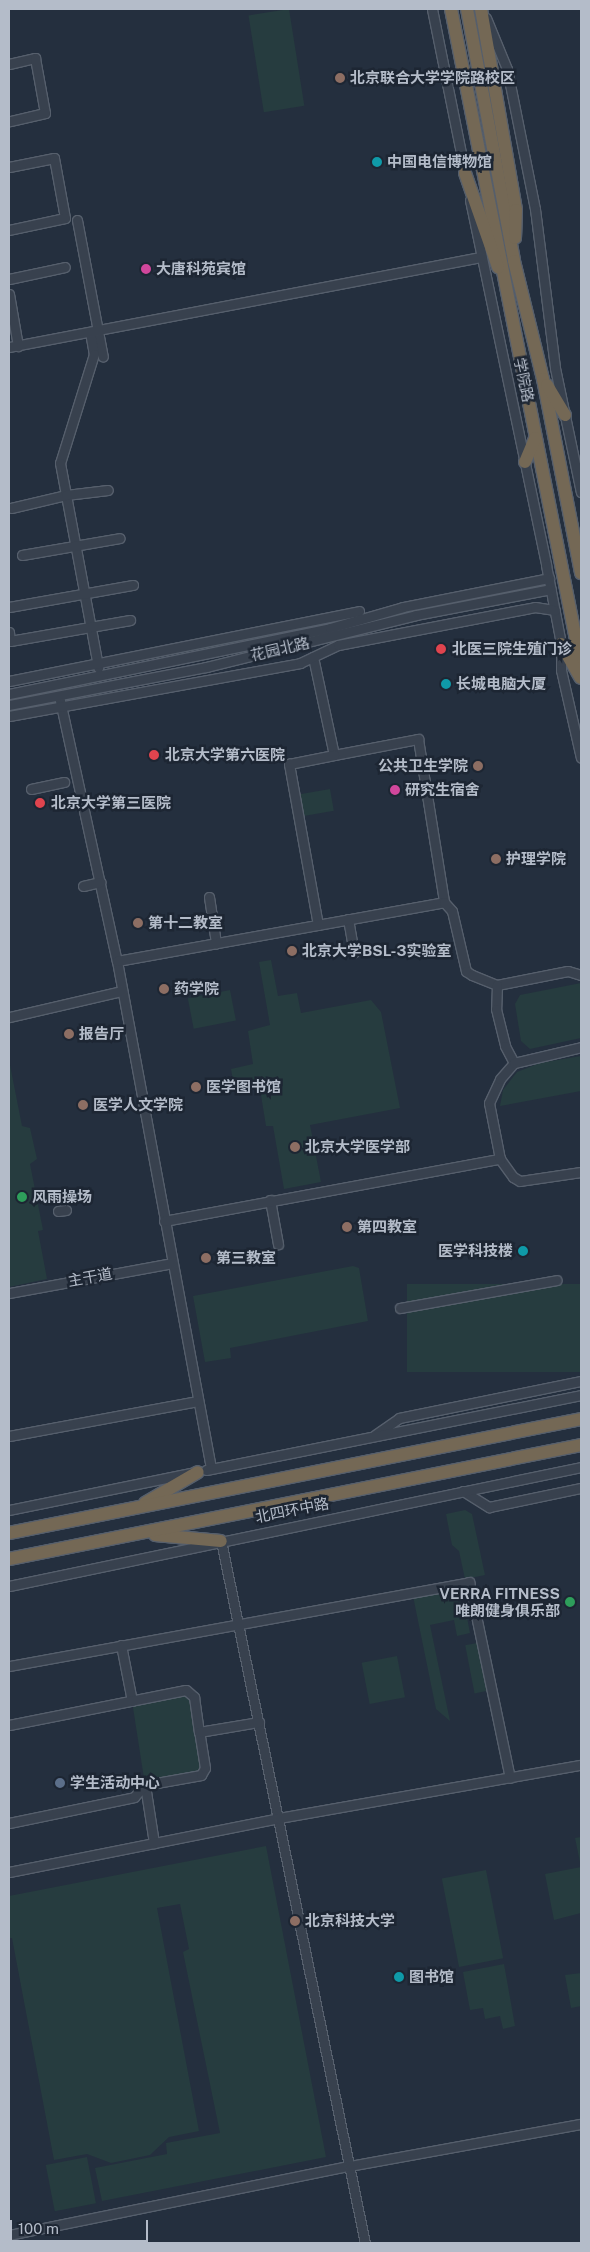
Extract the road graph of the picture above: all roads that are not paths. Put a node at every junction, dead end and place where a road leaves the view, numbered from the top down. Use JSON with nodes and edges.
{"nodes":[{"id":1,"x":432,"y":9,"type":"edge"},
{"id":2,"x":482,"y":9,"type":"edge"},
{"id":3,"x":467,"y":12,"type":"edge"},
{"id":4,"x":452,"y":14,"type":"edge"},
{"id":5,"x":9,"y":64,"type":"edge"},
{"id":6,"x":9,"y":121,"type":"edge"},
{"id":7,"x":9,"y":167,"type":"edge"},
{"id":8,"x":465,"y":173,"type":"junction"},
{"id":9,"x":77,"y":220,"type":"dead end"},
{"id":10,"x":9,"y":230,"type":"edge"},
{"id":11,"x":481,"y":257,"type":"junction"},
{"id":12,"x":514,"y":261,"type":"junction"},
{"id":13,"x":66,"y":267,"type":"dead end"},
{"id":14,"x":9,"y":278,"type":"edge"},
{"id":15,"x":506,"y":288,"type":"junction"},
{"id":16,"x":9,"y":294,"type":"edge"},
{"id":17,"x":94,"y":331,"type":"junction"},
{"id":18,"x":13,"y":346,"type":"edge"},
{"id":19,"x":103,"y":357,"type":"dead end"},
{"id":20,"x":543,"y":379,"type":"junction"},
{"id":21,"x":565,"y":415,"type":"junction"},
{"id":22,"x":535,"y":438,"type":"junction"},
{"id":23,"x":526,"y":462,"type":"junction"},
{"id":24,"x":108,"y":490,"type":"dead end"},
{"id":25,"x":581,"y":492,"type":"edge"},
{"id":26,"x":66,"y":495,"type":"junction"},
{"id":27,"x":11,"y":508,"type":"dead end"},
{"id":28,"x":120,"y":538,"type":"dead end"},
{"id":29,"x":75,"y":544,"type":"junction"},
{"id":30,"x":22,"y":555,"type":"dead end"},
{"id":31,"x":581,"y":573,"type":"edge"},
{"id":32,"x":549,"y":578,"type":"junction"},
{"id":33,"x":133,"y":585,"type":"dead end"},
{"id":34,"x":551,"y":589,"type":"junction"},
{"id":35,"x":84,"y":591,"type":"junction"},
{"id":36,"x":9,"y":606,"type":"edge"},
{"id":37,"x":555,"y":610,"type":"junction"},
{"id":38,"x":359,"y":611,"type":"dead end"},
{"id":39,"x":130,"y":620,"type":"dead end"},
{"id":40,"x":91,"y":627,"type":"junction"},
{"id":41,"x":9,"y":632,"type":"edge"},
{"id":42,"x":561,"y":644,"type":"junction"},
{"id":43,"x":313,"y":657,"type":"junction"},
{"id":44,"x":97,"y":663,"type":"junction"},
{"id":45,"x":581,"y":665,"type":"edge"},
{"id":46,"x":99,"y":675,"type":"junction"},
{"id":47,"x":581,"y":678,"type":"edge"},
{"id":48,"x":9,"y":682,"type":"edge"},
{"id":49,"x":10,"y":694,"type":"edge"},
{"id":50,"x":59,"y":696,"type":"junction"},
{"id":51,"x":9,"y":705,"type":"edge"},
{"id":52,"x":62,"y":707,"type":"junction"},
{"id":53,"x":9,"y":716,"type":"edge"},
{"id":54,"x":334,"y":755,"type":"junction"},
{"id":55,"x":581,"y":758,"type":"edge"},
{"id":56,"x":64,"y":782,"type":"dead end"},
{"id":57,"x":31,"y":789,"type":"dead end"},
{"id":58,"x":101,"y":882,"type":"junction"},
{"id":59,"x":83,"y":886,"type":"dead end"},
{"id":60,"x":209,"y":897,"type":"dead end"},
{"id":61,"x":444,"y":902,"type":"junction"},
{"id":62,"x":348,"y":919,"type":"junction"},
{"id":63,"x":318,"y":925,"type":"junction"},
{"id":64,"x":216,"y":943,"type":"junction"},
{"id":65,"x":354,"y":952,"type":"dead end"},
{"id":66,"x":117,"y":961,"type":"junction"},
{"id":67,"x":581,"y":975,"type":"edge"},
{"id":68,"x":498,"y":985,"type":"junction"},
{"id":69,"x":122,"y":990,"type":"junction"},
{"id":70,"x":9,"y":1017,"type":"edge"},
{"id":71,"x":581,"y":1048,"type":"edge"},
{"id":72,"x":514,"y":1063,"type":"junction"},
{"id":73,"x":500,"y":1159,"type":"junction"},
{"id":74,"x":581,"y":1172,"type":"edge"},
{"id":75,"x":270,"y":1200,"type":"junction"},
{"id":76,"x":164,"y":1221,"type":"junction"},
{"id":77,"x":278,"y":1244,"type":"dead end"},
{"id":78,"x":172,"y":1263,"type":"junction"},
{"id":79,"x":557,"y":1280,"type":"dead end"},
{"id":80,"x":9,"y":1293,"type":"edge"},
{"id":81,"x":400,"y":1308,"type":"dead end"},
{"id":82,"x":581,"y":1381,"type":"edge"},
{"id":83,"x":581,"y":1395,"type":"edge"},
{"id":84,"x":198,"y":1401,"type":"junction"},
{"id":85,"x":581,"y":1418,"type":"edge"},
{"id":86,"x":9,"y":1436,"type":"edge"},
{"id":87,"x":371,"y":1438,"type":"junction"},
{"id":88,"x":581,"y":1444,"type":"edge"},
{"id":89,"x":581,"y":1467,"type":"edge"},
{"id":90,"x":211,"y":1468,"type":"junction"},
{"id":91,"x":198,"y":1472,"type":"junction"},
{"id":92,"x":581,"y":1488,"type":"edge"},
{"id":93,"x":464,"y":1492,"type":"junction"},
{"id":94,"x":136,"y":1508,"type":"junction"},
{"id":95,"x":9,"y":1510,"type":"edge"},
{"id":96,"x":140,"y":1533,"type":"junction"},
{"id":97,"x":9,"y":1534,"type":"edge"},
{"id":98,"x":221,"y":1540,"type":"junction"},
{"id":99,"x":9,"y":1559,"type":"edge"},
{"id":100,"x":9,"y":1586,"type":"edge"},
{"id":101,"x":239,"y":1622,"type":"junction"},
{"id":102,"x":121,"y":1645,"type":"junction"},
{"id":103,"x":9,"y":1666,"type":"edge"},
{"id":104,"x":132,"y":1701,"type":"junction"},
{"id":105,"x":259,"y":1722,"type":"junction"},
{"id":106,"x":9,"y":1725,"type":"edge"},
{"id":107,"x":199,"y":1732,"type":"junction"},
{"id":108,"x":581,"y":1765,"type":"edge"},
{"id":109,"x":510,"y":1778,"type":"junction"},
{"id":110,"x":146,"y":1785,"type":"junction"},
{"id":111,"x":279,"y":1818,"type":"junction"},
{"id":112,"x":9,"y":1823,"type":"edge"},
{"id":113,"x":154,"y":1843,"type":"junction"},
{"id":114,"x":9,"y":1872,"type":"edge"},
{"id":115,"x":581,"y":2124,"type":"edge"},
{"id":116,"x":349,"y":2166,"type":"junction"},
{"id":117,"x":9,"y":2235,"type":"edge"},
{"id":118,"x":365,"y":2243,"type":"edge"}],
"edges":[{"from":1,"to":8,"type":"street","name":"学院路"},
{"from":2,"to":12,"type":"highway"},
{"from":2,"to":21,"type":"street"},
{"from":3,"to":12,"type":"highway","name":"学院路"},
{"from":4,"to":15,"type":"highway","name":"学院路"},
{"from":5,"to":6,"type":"street"},
{"from":7,"to":10,"type":"street"},
{"from":8,"to":11,"type":"street","name":"学院路"},
{"from":8,"to":15,"type":"highway"},
{"from":9,"to":17,"type":"street"},
{"from":11,"to":17,"type":"street"},
{"from":11,"to":23,"type":"street","name":"学院路"},
{"from":12,"to":20,"type":"highway","name":"学院路"},
{"from":13,"to":14,"type":"street"},
{"from":15,"to":22,"type":"highway","name":"学院路"},
{"from":16,"to":18,"type":"street"},
{"from":17,"to":18,"type":"street"},
{"from":17,"to":19,"type":"street"},
{"from":17,"to":26,"type":"street"},
{"from":20,"to":21,"type":"highway"},
{"from":20,"to":31,"type":"highway","name":"学院路"},
{"from":21,"to":25,"type":"street"},
{"from":22,"to":23,"type":"highway"},
{"from":22,"to":45,"type":"highway","name":"学院路"},
{"from":23,"to":32,"type":"street","name":"学院路"},
{"from":24,"to":26,"type":"street"},
{"from":26,"to":27,"type":"street"},
{"from":26,"to":29,"type":"street"},
{"from":28,"to":29,"type":"street"},
{"from":29,"to":30,"type":"street"},
{"from":29,"to":35,"type":"street"},
{"from":32,"to":34,"type":"street","name":"学院路"},
{"from":32,"to":46,"type":"street","name":"花园北路"},
{"from":33,"to":35,"type":"street"},
{"from":34,"to":37,"type":"street","name":"学院路"},
{"from":34,"to":50,"type":"street","name":"花园北路"},
{"from":35,"to":36,"type":"street"},
{"from":35,"to":40,"type":"street"},
{"from":37,"to":42,"type":"street","name":"学院路"},
{"from":37,"to":43,"type":"street"},
{"from":38,"to":44,"type":"street"},
{"from":39,"to":40,"type":"street"},
{"from":40,"to":41,"type":"street"},
{"from":40,"to":44,"type":"street"},
{"from":42,"to":47,"type":"highway"},
{"from":42,"to":55,"type":"street","name":"学院路"},
{"from":43,"to":52,"type":"street"},
{"from":43,"to":54,"type":"street"},
{"from":44,"to":46,"type":"street"},
{"from":44,"to":48,"type":"street"},
{"from":46,"to":49,"type":"street","name":"花园北路"},
{"from":48,"to":49,"type":"street"},
{"from":50,"to":51,"type":"street","name":"花园北路"},
{"from":50,"to":52,"type":"street"},
{"from":52,"to":53,"type":"street"},
{"from":52,"to":58,"type":"street"},
{"from":54,"to":61,"type":"street"},
{"from":54,"to":63,"type":"street"},
{"from":56,"to":57,"type":"street"},
{"from":58,"to":59,"type":"street"},
{"from":58,"to":66,"type":"street"},
{"from":60,"to":64,"type":"street"},
{"from":61,"to":62,"type":"street"},
{"from":61,"to":68,"type":"street"},
{"from":62,"to":63,"type":"street"},
{"from":62,"to":65,"type":"street"},
{"from":63,"to":64,"type":"street"},
{"from":64,"to":66,"type":"street"},
{"from":66,"to":69,"type":"street"},
{"from":67,"to":68,"type":"street"},
{"from":68,"to":72,"type":"street"},
{"from":69,"to":70,"type":"street"},
{"from":69,"to":76,"type":"street"},
{"from":71,"to":72,"type":"street"},
{"from":72,"to":73,"type":"street"},
{"from":73,"to":74,"type":"street"},
{"from":73,"to":75,"type":"street"},
{"from":75,"to":76,"type":"street"},
{"from":75,"to":77,"type":"street"},
{"from":76,"to":78,"type":"street"},
{"from":78,"to":80,"type":"street","name":"主干道"},
{"from":78,"to":84,"type":"street"},
{"from":79,"to":81,"type":"street"},
{"from":82,"to":87,"type":"street"},
{"from":83,"to":87,"type":"street"},
{"from":84,"to":86,"type":"street"},
{"from":84,"to":90,"type":"street"},
{"from":85,"to":94,"type":"highway"},
{"from":87,"to":90,"type":"street"},
{"from":88,"to":96,"type":"highway","name":"北四环中路"},
{"from":89,"to":93,"type":"street","name":"北四环中路"},
{"from":90,"to":91,"type":"street"},
{"from":91,"to":94,"type":"highway"},
{"from":91,"to":95,"type":"street"},
{"from":92,"to":93,"type":"street"},
{"from":93,"to":98,"type":"street","name":"北四环中路"},
{"from":94,"to":97,"type":"highway"},
{"from":96,"to":98,"type":"highway"},
{"from":96,"to":99,"type":"highway","name":"北四环中路"},
{"from":98,"to":100,"type":"street","name":"北四环中路"},
{"from":98,"to":101,"type":"street"},
{"from":101,"to":102,"type":"street"},
{"from":101,"to":105,"type":"street"},
{"from":101,"to":109,"type":"street"},
{"from":102,"to":103,"type":"street"},
{"from":102,"to":104,"type":"street"},
{"from":104,"to":106,"type":"street"},
{"from":104,"to":107,"type":"street"},
{"from":105,"to":107,"type":"street"},
{"from":105,"to":111,"type":"street"},
{"from":107,"to":110,"type":"street"},
{"from":108,"to":109,"type":"street"},
{"from":109,"to":111,"type":"street"},
{"from":110,"to":112,"type":"street"},
{"from":110,"to":113,"type":"street"},
{"from":111,"to":113,"type":"street"},
{"from":111,"to":116,"type":"street"},
{"from":113,"to":114,"type":"street"},
{"from":115,"to":116,"type":"street"},
{"from":116,"to":117,"type":"street"},
{"from":116,"to":118,"type":"street"}]}
